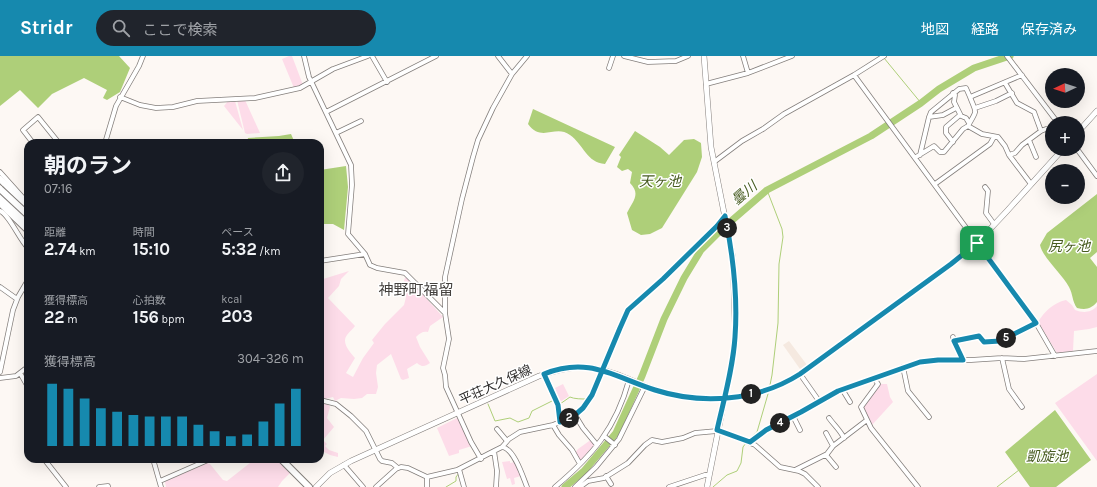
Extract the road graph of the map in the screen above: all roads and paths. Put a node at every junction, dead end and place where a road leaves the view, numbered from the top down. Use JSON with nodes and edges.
{"nodes":[{"id":1,"x":143,"y":56,"type":"edge"},
{"id":2,"x":304,"y":56,"type":"edge"},
{"id":3,"x":368,"y":56,"type":"edge"},
{"id":4,"x":372,"y":56,"type":"edge"},
{"id":5,"x":436,"y":56,"type":"edge"},
{"id":6,"x":498,"y":56,"type":"edge"},
{"id":7,"x":527,"y":56,"type":"edge"},
{"id":8,"x":613,"y":56,"type":"edge"},
{"id":9,"x":624,"y":56,"type":"edge"},
{"id":10,"x":688,"y":56,"type":"edge"},
{"id":11,"x":704,"y":56,"type":"edge"},
{"id":12,"x":743,"y":56,"type":"edge"},
{"id":13,"x":792,"y":56,"type":"edge"},
{"id":14,"x":1007,"y":56,"type":"edge"},
{"id":15,"x":881,"y":57,"type":"edge"},
{"id":16,"x":609,"y":68,"type":"dead end"},
{"id":17,"x":748,"y":73,"type":"junction"},
{"id":18,"x":512,"y":74,"type":"junction"},
{"id":19,"x":854,"y":75,"type":"junction"},
{"id":20,"x":1022,"y":75,"type":"junction"},
{"id":21,"x":312,"y":82,"type":"junction"},
{"id":22,"x":387,"y":82,"type":"junction"},
{"id":23,"x":1005,"y":83,"type":"junction"},
{"id":24,"x":706,"y":84,"type":"junction"},
{"id":25,"x":953,"y":93,"type":"junction"},
{"id":26,"x":1012,"y":93,"type":"junction"},
{"id":27,"x":120,"y":97,"type":"junction"},
{"id":28,"x":970,"y":97,"type":"junction"},
{"id":29,"x":956,"y":108,"type":"junction"},
{"id":30,"x":976,"y":108,"type":"junction"},
{"id":31,"x":326,"y":112,"type":"junction"},
{"id":32,"x":1097,"y":112,"type":"edge"},
{"id":33,"x":974,"y":114,"type":"junction"},
{"id":34,"x":960,"y":115,"type":"junction"},
{"id":35,"x":1053,"y":116,"type":"edge"},
{"id":36,"x":929,"y":117,"type":"junction"},
{"id":37,"x":966,"y":118,"type":"junction"},
{"id":38,"x":361,"y":121,"type":"dead end"},
{"id":39,"x":969,"y":124,"type":"junction"},
{"id":40,"x":1085,"y":125,"type":"edge"},
{"id":41,"x":1045,"y":129,"type":"edge"},
{"id":42,"x":1041,"y":131,"type":"junction"},
{"id":43,"x":336,"y":133,"type":"junction"},
{"id":44,"x":994,"y":137,"type":"junction"},
{"id":45,"x":30,"y":139,"type":"edge"},
{"id":46,"x":55,"y":139,"type":"edge"},
{"id":47,"x":106,"y":139,"type":"edge"},
{"id":48,"x":1028,"y":140,"type":"junction"},
{"id":49,"x":953,"y":142,"type":"junction"},
{"id":50,"x":920,"y":155,"type":"junction"},
{"id":51,"x":1009,"y":155,"type":"junction"},
{"id":52,"x":1057,"y":156,"type":"edge"},
{"id":53,"x":1082,"y":156,"type":"edge"},
{"id":54,"x":916,"y":157,"type":"junction"},
{"id":55,"x":1036,"y":157,"type":"dead end"},
{"id":56,"x":714,"y":162,"type":"junction"},
{"id":57,"x":0,"y":172,"type":"edge"},
{"id":58,"x":1097,"y":176,"type":"edge"},
{"id":59,"x":0,"y":180,"type":"edge"},
{"id":60,"x":935,"y":184,"type":"junction"},
{"id":61,"x":1031,"y":184,"type":"junction"},
{"id":62,"x":985,"y":187,"type":"dead end"},
{"id":63,"x":0,"y":189,"type":"edge"},
{"id":64,"x":0,"y":196,"type":"edge"},
{"id":65,"x":24,"y":199,"type":"edge"},
{"id":66,"x":0,"y":203,"type":"edge"},
{"id":67,"x":24,"y":203,"type":"edge"},
{"id":68,"x":0,"y":211,"type":"edge"},
{"id":69,"x":24,"y":211,"type":"edge"},
{"id":70,"x":725,"y":216,"type":"junction"},
{"id":71,"x":24,"y":218,"type":"edge"},
{"id":72,"x":994,"y":224,"type":"junction"},
{"id":73,"x":24,"y":226,"type":"edge"},
{"id":74,"x":24,"y":243,"type":"edge"},
{"id":75,"x":977,"y":243,"type":"junction"},
{"id":76,"x":365,"y":254,"type":"junction"},
{"id":77,"x":324,"y":260,"type":"edge"},
{"id":78,"x":0,"y":287,"type":"edge"},
{"id":79,"x":24,"y":287,"type":"edge"},
{"id":80,"x":17,"y":299,"type":"junction"},
{"id":81,"x":445,"y":314,"type":"junction"},
{"id":82,"x":1036,"y":323,"type":"junction"},
{"id":83,"x":1097,"y":351,"type":"edge"},
{"id":84,"x":1055,"y":356,"type":"junction"},
{"id":85,"x":1002,"y":358,"type":"junction"},
{"id":86,"x":963,"y":360,"type":"junction"},
{"id":87,"x":903,"y":367,"type":"junction"},
{"id":88,"x":24,"y":370,"type":"edge"},
{"id":89,"x":602,"y":370,"type":"junction"},
{"id":90,"x":0,"y":372,"type":"edge"},
{"id":91,"x":20,"y":373,"type":"junction"},
{"id":92,"x":544,"y":374,"type":"junction"},
{"id":93,"x":800,"y":374,"type":"junction"},
{"id":94,"x":0,"y":378,"type":"edge"},
{"id":95,"x":874,"y":378,"type":"junction"},
{"id":96,"x":24,"y":380,"type":"edge"},
{"id":97,"x":630,"y":380,"type":"junction"},
{"id":98,"x":644,"y":386,"type":"junction"},
{"id":99,"x":842,"y":389,"type":"junction"},
{"id":100,"x":724,"y":399,"type":"junction"},
{"id":101,"x":324,"y":401,"type":"edge"},
{"id":102,"x":819,"y":401,"type":"junction"},
{"id":103,"x":850,"y":402,"type":"dead end"},
{"id":104,"x":1022,"y":407,"type":"dead end"},
{"id":105,"x":459,"y":412,"type":"junction"},
{"id":106,"x":575,"y":415,"type":"junction"},
{"id":107,"x":793,"y":416,"type":"junction"},
{"id":108,"x":929,"y":417,"type":"dead end"},
{"id":109,"x":829,"y":418,"type":"dead end"},
{"id":110,"x":867,"y":420,"type":"junction"},
{"id":111,"x":560,"y":422,"type":"junction"},
{"id":112,"x":553,"y":425,"type":"junction"},
{"id":113,"x":497,"y":429,"type":"dead end"},
{"id":114,"x":800,"y":430,"type":"dead end"},
{"id":115,"x":717,"y":431,"type":"junction"},
{"id":116,"x":826,"y":434,"type":"dead end"},
{"id":117,"x":604,"y":436,"type":"junction"},
{"id":118,"x":844,"y":438,"type":"junction"},
{"id":119,"x":507,"y":441,"type":"junction"},
{"id":120,"x":750,"y":442,"type":"junction"},
{"id":121,"x":597,"y":445,"type":"junction"},
{"id":122,"x":615,"y":445,"type":"junction"},
{"id":123,"x":834,"y":446,"type":"junction"},
{"id":124,"x":502,"y":447,"type":"junction"},
{"id":125,"x":376,"y":450,"type":"junction"},
{"id":126,"x":494,"y":451,"type":"junction"},
{"id":127,"x":826,"y":455,"type":"junction"},
{"id":128,"x":481,"y":459,"type":"junction"},
{"id":129,"x":47,"y":463,"type":"edge"},
{"id":130,"x":154,"y":463,"type":"edge"},
{"id":131,"x":201,"y":463,"type":"edge"},
{"id":132,"x":289,"y":463,"type":"edge"},
{"id":133,"x":580,"y":464,"type":"junction"},
{"id":134,"x":344,"y":465,"type":"junction"},
{"id":135,"x":836,"y":467,"type":"dead end"},
{"id":136,"x":398,"y":468,"type":"junction"},
{"id":137,"x":459,"y":469,"type":"junction"},
{"id":138,"x":794,"y":470,"type":"junction"},
{"id":139,"x":708,"y":475,"type":"junction"},
{"id":140,"x":606,"y":476,"type":"junction"},
{"id":141,"x":428,"y":477,"type":"junction"},
{"id":142,"x":160,"y":481,"type":"junction"},
{"id":143,"x":611,"y":484,"type":"dead end"},
{"id":144,"x":318,"y":486,"type":"edge"},
{"id":145,"x":66,"y":487,"type":"edge"},
{"id":146,"x":99,"y":487,"type":"edge"},
{"id":147,"x":108,"y":487,"type":"edge"},
{"id":148,"x":161,"y":487,"type":"edge"},
{"id":149,"x":310,"y":487,"type":"edge"},
{"id":150,"x":363,"y":487,"type":"edge"},
{"id":151,"x":376,"y":487,"type":"edge"},
{"id":152,"x":428,"y":487,"type":"edge"},
{"id":153,"x":464,"y":487,"type":"edge"},
{"id":154,"x":496,"y":487,"type":"edge"},
{"id":155,"x":527,"y":487,"type":"edge"},
{"id":156,"x":555,"y":487,"type":"edge"},
{"id":157,"x":575,"y":487,"type":"edge"},
{"id":158,"x":580,"y":487,"type":"edge"},
{"id":159,"x":669,"y":487,"type":"edge"},
{"id":160,"x":707,"y":487,"type":"edge"},
{"id":161,"x":818,"y":487,"type":"edge"},
{"id":162,"x":918,"y":487,"type":"edge"}],
"edges":[{"from":1,"to":27,"type":"street"},
{"from":2,"to":21,"type":"street"},
{"from":3,"to":21,"type":"street"},
{"from":4,"to":22,"type":"street"},
{"from":5,"to":22,"type":"street"},
{"from":6,"to":18,"type":"street"},
{"from":7,"to":18,"type":"street"},
{"from":8,"to":16,"type":"street"},
{"from":9,"to":10,"type":"street"},
{"from":11,"to":24,"type":"main road"},
{"from":12,"to":17,"type":"street"},
{"from":13,"to":17,"type":"street"},
{"from":14,"to":20,"type":"street"},
{"from":15,"to":19,"type":"street"},
{"from":17,"to":24,"type":"street"},
{"from":18,"to":81,"type":"street"},
{"from":19,"to":54,"type":"street"},
{"from":19,"to":56,"type":"street"},
{"from":20,"to":23,"type":"street"},
{"from":20,"to":35,"type":"street"},
{"from":21,"to":27,"type":"street"},
{"from":21,"to":31,"type":"street"},
{"from":22,"to":31,"type":"street"},
{"from":23,"to":26,"type":"street"},
{"from":23,"to":28,"type":"street"},
{"from":24,"to":56,"type":"main road"},
{"from":25,"to":28,"type":"street"},
{"from":25,"to":29,"type":"street"},
{"from":25,"to":36,"type":"street"},
{"from":26,"to":30,"type":"street"},
{"from":26,"to":42,"type":"street"},
{"from":27,"to":47,"type":"street"},
{"from":28,"to":30,"type":"street"},
{"from":29,"to":34,"type":"street"},
{"from":29,"to":36,"type":"street"},
{"from":30,"to":33,"type":"street"},
{"from":31,"to":43,"type":"street"},
{"from":32,"to":40,"type":"main road"},
{"from":33,"to":37,"type":"street"},
{"from":33,"to":39,"type":"street"},
{"from":34,"to":37,"type":"street"},
{"from":34,"to":49,"type":"street"},
{"from":36,"to":50,"type":"street"},
{"from":37,"to":39,"type":"street"},
{"from":38,"to":43,"type":"street"},
{"from":39,"to":44,"type":"street"},
{"from":39,"to":49,"type":"street"},
{"from":41,"to":42,"type":"street"},
{"from":42,"to":48,"type":"street"},
{"from":43,"to":76,"type":"street"},
{"from":44,"to":51,"type":"street"},
{"from":44,"to":60,"type":"street"},
{"from":45,"to":46,"type":"street"},
{"from":48,"to":51,"type":"street"},
{"from":48,"to":55,"type":"street"},
{"from":49,"to":50,"type":"street"},
{"from":50,"to":54,"type":"street"},
{"from":51,"to":61,"type":"street"},
{"from":52,"to":61,"type":"main road","name":"平荘大久保線"},
{"from":53,"to":58,"type":"street"},
{"from":54,"to":60,"type":"street"},
{"from":56,"to":70,"type":"main road"},
{"from":57,"to":65,"type":"street"},
{"from":59,"to":67,"type":"highway"},
{"from":60,"to":75,"type":"street"},
{"from":61,"to":72,"type":"main road","name":"平荘大久保線"},
{"from":62,"to":72,"type":"street"},
{"from":63,"to":69,"type":"highway","bridge":true},
{"from":64,"to":71,"type":"highway"},
{"from":66,"to":73,"type":"highway"},
{"from":68,"to":74,"type":"street"},
{"from":70,"to":89,"type":"street"},
{"from":70,"to":100,"type":"main road"},
{"from":72,"to":75,"type":"main road","name":"平荘大久保線"},
{"from":75,"to":82,"type":"street"},
{"from":75,"to":93,"type":"main road","name":"平荘大久保線"},
{"from":76,"to":77,"type":"street"},
{"from":76,"to":81,"type":"street"},
{"from":78,"to":80,"type":"street"},
{"from":79,"to":80,"type":"street"},
{"from":80,"to":90,"type":"street"},
{"from":81,"to":105,"type":"street"},
{"from":82,"to":84,"type":"street"},
{"from":82,"to":86,"type":"street"},
{"from":83,"to":84,"type":"street"},
{"from":84,"to":85,"type":"street"},
{"from":85,"to":86,"type":"street"},
{"from":85,"to":104,"type":"street"},
{"from":86,"to":87,"type":"street"},
{"from":87,"to":95,"type":"street"},
{"from":87,"to":108,"type":"street"},
{"from":88,"to":91,"type":"street"},
{"from":89,"to":92,"type":"main road","name":"平荘大久保線"},
{"from":89,"to":97,"type":"main road","name":"平荘大久保線"},
{"from":89,"to":106,"type":"street"},
{"from":91,"to":94,"type":"street"},
{"from":91,"to":96,"type":"street"},
{"from":92,"to":105,"type":"main road","name":"平荘大久保線"},
{"from":92,"to":111,"type":"street"},
{"from":93,"to":100,"type":"main road","name":"平荘大久保線"},
{"from":93,"to":102,"type":"street"},
{"from":95,"to":99,"type":"street"},
{"from":95,"to":110,"type":"street"},
{"from":97,"to":98,"type":"main road","name":"平荘大久保線"},
{"from":97,"to":117,"type":"street"},
{"from":98,"to":100,"type":"main road","name":"平荘大久保線"},
{"from":98,"to":122,"type":"street"},
{"from":99,"to":102,"type":"street"},
{"from":99,"to":103,"type":"street"},
{"from":100,"to":115,"type":"main road"},
{"from":101,"to":125,"type":"street"},
{"from":102,"to":107,"type":"street"},
{"from":105,"to":125,"type":"main road","name":"平荘大久保線"},
{"from":105,"to":128,"type":"street"},
{"from":106,"to":111,"type":"street"},
{"from":106,"to":121,"type":"street"},
{"from":107,"to":114,"type":"street"},
{"from":107,"to":120,"type":"street"},
{"from":109,"to":118,"type":"street"},
{"from":110,"to":118,"type":"street"},
{"from":110,"to":162,"type":"street"},
{"from":111,"to":112,"type":"street"},
{"from":112,"to":119,"type":"street"},
{"from":112,"to":133,"type":"street"},
{"from":113,"to":119,"type":"street"},
{"from":115,"to":120,"type":"street"},
{"from":115,"to":139,"type":"main road"},
{"from":115,"to":140,"type":"street"},
{"from":116,"to":123,"type":"street"},
{"from":117,"to":121,"type":"street"},
{"from":117,"to":122,"type":"street"},
{"from":118,"to":123,"type":"street"},
{"from":119,"to":124,"type":"street"},
{"from":120,"to":138,"type":"street"},
{"from":121,"to":133,"type":"street"},
{"from":122,"to":157,"type":"street"},
{"from":123,"to":127,"type":"street"},
{"from":124,"to":126,"type":"street"},
{"from":124,"to":155,"type":"street"},
{"from":125,"to":134,"type":"main road","name":"平荘大久保線"},
{"from":125,"to":136,"type":"street"},
{"from":126,"to":128,"type":"street"},
{"from":126,"to":154,"type":"street"},
{"from":127,"to":135,"type":"street"},
{"from":127,"to":138,"type":"street"},
{"from":128,"to":137,"type":"street"},
{"from":129,"to":145,"type":"street"},
{"from":130,"to":142,"type":"street"},
{"from":131,"to":142,"type":"street"},
{"from":132,"to":144,"type":"highway"},
{"from":132,"to":149,"type":"highway"},
{"from":133,"to":156,"type":"street"},
{"from":134,"to":144,"type":"main road","name":"平荘大久保線"},
{"from":134,"to":150,"type":"street"},
{"from":136,"to":141,"type":"street"},
{"from":136,"to":151,"type":"street"},
{"from":137,"to":141,"type":"street"},
{"from":137,"to":153,"type":"street"},
{"from":138,"to":161,"type":"street"},
{"from":139,"to":159,"type":"street"},
{"from":139,"to":160,"type":"main road"},
{"from":140,"to":143,"type":"street"},
{"from":140,"to":158,"type":"street"},
{"from":141,"to":152,"type":"street"},
{"from":142,"to":148,"type":"street"},
{"from":146,"to":147,"type":"street"}]}
